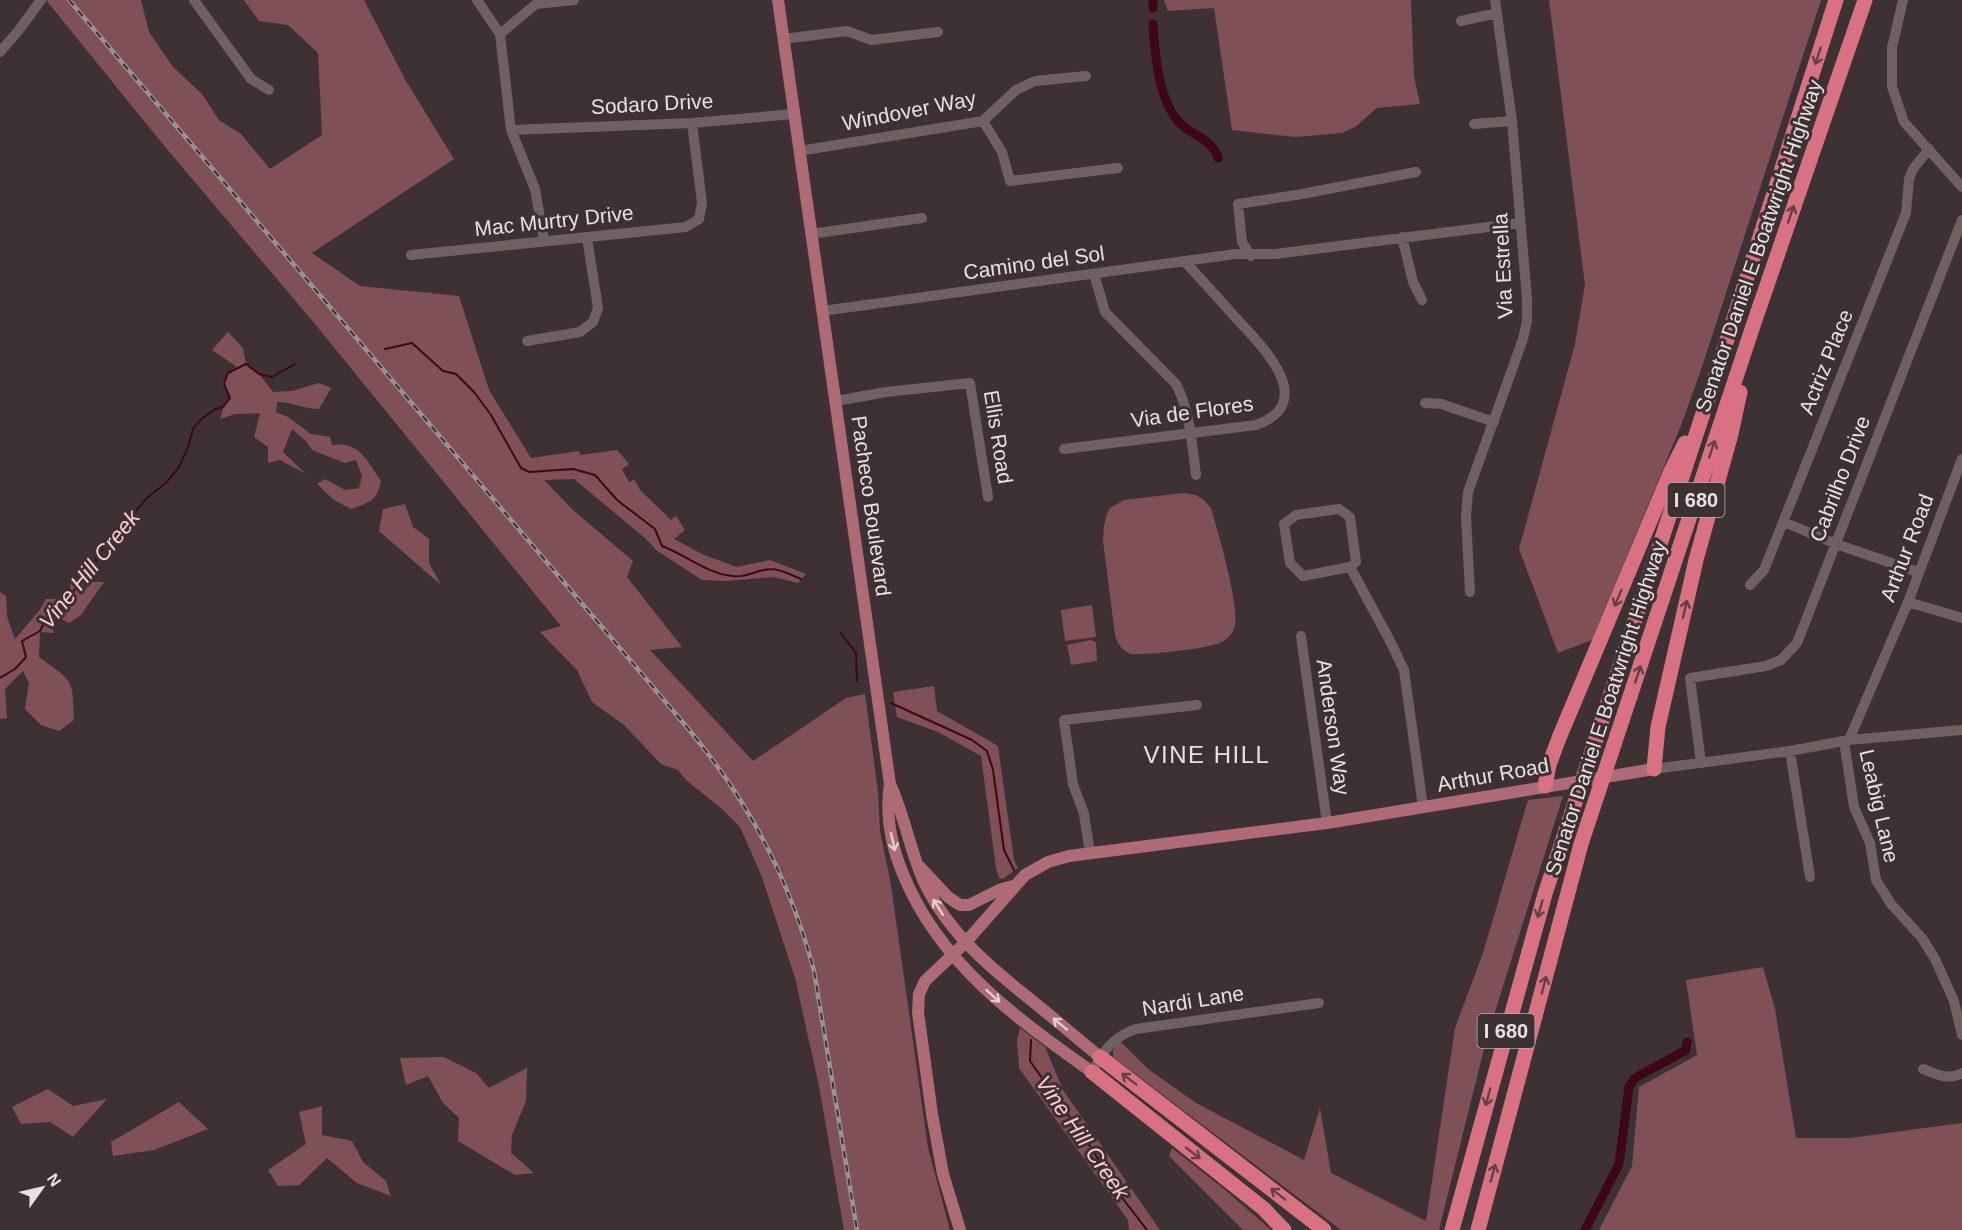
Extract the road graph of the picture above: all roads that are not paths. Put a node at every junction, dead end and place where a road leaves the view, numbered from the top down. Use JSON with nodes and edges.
{"nodes":[{"id":1,"x":41,"y":0,"type":"edge"},
{"id":2,"x":194,"y":0,"type":"edge"},
{"id":3,"x":477,"y":0,"type":"edge"},
{"id":4,"x":574,"y":0,"type":"edge"},
{"id":5,"x":778,"y":0,"type":"edge"},
{"id":6,"x":1495,"y":0,"type":"edge"},
{"id":7,"x":1836,"y":0,"type":"edge"},
{"id":8,"x":1865,"y":0,"type":"edge"},
{"id":9,"x":1903,"y":0,"type":"edge"},
{"id":10,"x":1497,"y":13,"type":"junction"},
{"id":11,"x":1461,"y":21,"type":"dead end"},
{"id":12,"x":938,"y":32,"type":"dead end"},
{"id":13,"x":500,"y":34,"type":"junction"},
{"id":14,"x":783,"y":39,"type":"junction"},
{"id":15,"x":0,"y":52,"type":"edge"},
{"id":16,"x":1086,"y":76,"type":"dead end"},
{"id":17,"x":269,"y":90,"type":"dead end"},
{"id":18,"x":794,"y":114,"type":"junction"},
{"id":19,"x":983,"y":121,"type":"junction"},
{"id":20,"x":1512,"y":121,"type":"junction"},
{"id":21,"x":692,"y":123,"type":"junction"},
{"id":22,"x":1474,"y":124,"type":"dead end"},
{"id":23,"x":511,"y":130,"type":"junction"},
{"id":24,"x":1929,"y":149,"type":"junction"},
{"id":25,"x":799,"y":151,"type":"junction"},
{"id":26,"x":1118,"y":168,"type":"dead end"},
{"id":27,"x":1416,"y":172,"type":"dead end"},
{"id":28,"x":1962,"y":188,"type":"edge"},
{"id":29,"x":922,"y":218,"type":"dead end"},
{"id":30,"x":1962,"y":220,"type":"edge"},
{"id":31,"x":1520,"y":223,"type":"junction"},
{"id":32,"x":811,"y":234,"type":"junction"},
{"id":33,"x":1402,"y":237,"type":"junction"},
{"id":34,"x":587,"y":238,"type":"junction"},
{"id":35,"x":544,"y":240,"type":"junction"},
{"id":36,"x":411,"y":255,"type":"dead end"},
{"id":37,"x":1251,"y":255,"type":"junction"},
{"id":38,"x":1185,"y":262,"type":"junction"},
{"id":39,"x":1094,"y":274,"type":"junction"},
{"id":40,"x":1422,"y":300,"type":"dead end"},
{"id":41,"x":822,"y":311,"type":"junction"},
{"id":42,"x":1754,"y":323,"type":"junction"},
{"id":43,"x":527,"y":341,"type":"dead end"},
{"id":44,"x":836,"y":401,"type":"junction"},
{"id":45,"x":1425,"y":403,"type":"dead end"},
{"id":46,"x":1704,"y":412,"type":"junction"},
{"id":47,"x":1494,"y":422,"type":"junction"},
{"id":48,"x":1190,"y":432,"type":"junction"},
{"id":49,"x":1064,"y":449,"type":"dead end"},
{"id":50,"x":1962,"y":459,"type":"edge"},
{"id":51,"x":1196,"y":475,"type":"dead end"},
{"id":52,"x":988,"y":497,"type":"dead end"},
{"id":53,"x":1784,"y":522,"type":"junction"},
{"id":54,"x":1836,"y":544,"type":"junction"},
{"id":55,"x":1350,"y":567,"type":"junction"},
{"id":56,"x":1918,"y":572,"type":"junction"},
{"id":57,"x":1750,"y":585,"type":"dead end"},
{"id":58,"x":1470,"y":592,"type":"dead end"},
{"id":59,"x":1908,"y":602,"type":"junction"},
{"id":60,"x":1962,"y":618,"type":"edge"},
{"id":61,"x":1301,"y":636,"type":"dead end"},
{"id":62,"x":1197,"y":705,"type":"dead end"},
{"id":63,"x":1962,"y":730,"type":"edge"},
{"id":64,"x":1846,"y":740,"type":"junction"},
{"id":65,"x":1790,"y":751,"type":"junction"},
{"id":66,"x":1701,"y":763,"type":"junction"},
{"id":67,"x":1654,"y":769,"type":"junction"},
{"id":68,"x":890,"y":784,"type":"junction"},
{"id":69,"x":1545,"y":786,"type":"junction"},
{"id":70,"x":1423,"y":807,"type":"junction"},
{"id":71,"x":1327,"y":823,"type":"junction"},
{"id":72,"x":1090,"y":853,"type":"junction"},
{"id":73,"x":918,"y":866,"type":"junction"},
{"id":74,"x":1810,"y":876,"type":"dead end"},
{"id":75,"x":1016,"y":885,"type":"junction"},
{"id":76,"x":965,"y":943,"type":"junction"},
{"id":77,"x":952,"y":956,"type":"junction"},
{"id":78,"x":1319,"y":1003,"type":"dead end"},
{"id":79,"x":1962,"y":1035,"type":"edge"},
{"id":80,"x":1100,"y":1057,"type":"junction"},
{"id":81,"x":1923,"y":1069,"type":"dead end"},
{"id":82,"x":1092,"y":1072,"type":"junction"},
{"id":83,"x":1962,"y":1073,"type":"edge"},
{"id":84,"x":960,"y":1230,"type":"edge"},
{"id":85,"x":1284,"y":1230,"type":"edge"},
{"id":86,"x":1324,"y":1230,"type":"edge"},
{"id":87,"x":1452,"y":1230,"type":"edge"},
{"id":88,"x":1478,"y":1230,"type":"edge"}],
"edges":[{"from":1,"to":15,"type":"street"},
{"from":2,"to":17,"type":"street"},
{"from":3,"to":13,"type":"street"},
{"from":4,"to":13,"type":"street"},
{"from":5,"to":14,"type":"main road","name":"Pacheco Boulevard"},
{"from":6,"to":10,"type":"street","name":"Via Estrella"},
{"from":7,"to":46,"type":"highway","name":"Senator Daniel E Boatwright Highway","number":"I 680","one_way":true},
{"from":42,"to":8,"type":"highway","name":"Senator Daniel E Boatwright Highway","number":"I 680","one_way":true},
{"from":9,"to":24,"type":"street"},
{"from":10,"to":11,"type":"street"},
{"from":10,"to":20,"type":"street","name":"Via Estrella"},
{"from":12,"to":14,"type":"street"},
{"from":13,"to":23,"type":"street"},
{"from":14,"to":18,"type":"main road","name":"Pacheco Boulevard"},
{"from":16,"to":19,"type":"street","name":"Windover Way"},
{"from":18,"to":21,"type":"street","name":"Sodaro Drive"},
{"from":18,"to":25,"type":"main road","name":"Pacheco Boulevard"},
{"from":19,"to":25,"type":"street","name":"Windover Way"},
{"from":19,"to":26,"type":"street"},
{"from":20,"to":22,"type":"street"},
{"from":20,"to":31,"type":"street","name":"Via Estrella"},
{"from":21,"to":23,"type":"street","name":"Sodaro Drive"},
{"from":21,"to":34,"type":"street","name":"Mac Murtry Drive"},
{"from":23,"to":35,"type":"street"},
{"from":24,"to":28,"type":"street"},
{"from":24,"to":53,"type":"street","name":"Actriz Place"},
{"from":25,"to":32,"type":"main road","name":"Pacheco Boulevard"},
{"from":27,"to":37,"type":"street"},
{"from":29,"to":32,"type":"street"},
{"from":30,"to":54,"type":"street","name":"Cabrilho Drive"},
{"from":31,"to":33,"type":"street","name":"Camino del Sol"},
{"from":31,"to":47,"type":"street","name":"Via Estrella"},
{"from":32,"to":41,"type":"main road","name":"Pacheco Boulevard"},
{"from":33,"to":37,"type":"street","name":"Camino del Sol"},
{"from":33,"to":40,"type":"street"},
{"from":34,"to":35,"type":"street","name":"Mac Murtry Drive"},
{"from":34,"to":43,"type":"street"},
{"from":35,"to":36,"type":"street","name":"Mac Murtry Drive"},
{"from":37,"to":38,"type":"street","name":"Camino del Sol"},
{"from":38,"to":39,"type":"street","name":"Camino del Sol"},
{"from":38,"to":48,"type":"street","name":"Via de Flores"},
{"from":39,"to":41,"type":"street","name":"Camino del Sol"},
{"from":39,"to":48,"type":"street"},
{"from":41,"to":44,"type":"main road","name":"Pacheco Boulevard"},
{"from":67,"to":42,"type":"highway","one_way":true},
{"from":88,"to":42,"type":"highway","name":"Senator Daniel E Boatwright Highway","number":"I 680","one_way":true},
{"from":44,"to":52,"type":"street","name":"Ellis Road"},
{"from":44,"to":68,"type":"main road","name":"Pacheco Boulevard"},
{"from":45,"to":47,"type":"street"},
{"from":46,"to":69,"type":"highway","one_way":true},
{"from":46,"to":87,"type":"highway","name":"Senator Daniel E Boatwright Highway","number":"I 680","one_way":true},
{"from":47,"to":58,"type":"street","name":"Via Estrella"},
{"from":48,"to":49,"type":"street","name":"Via de Flores"},
{"from":48,"to":51,"type":"street"},
{"from":50,"to":56,"type":"street","name":"Arthur Road"},
{"from":53,"to":54,"type":"street"},
{"from":53,"to":57,"type":"street","name":"Actriz Place"},
{"from":54,"to":56,"type":"street"},
{"from":54,"to":66,"type":"street","name":"Cabrilho Drive"},
{"from":55,"to":55,"type":"street"},
{"from":55,"to":70,"type":"street"},
{"from":56,"to":59,"type":"street","name":"Arthur Road"},
{"from":59,"to":60,"type":"street"},
{"from":59,"to":64,"type":"street","name":"Arthur Road"},
{"from":61,"to":71,"type":"street","name":"Anderson Way"},
{"from":62,"to":72,"type":"street"},
{"from":63,"to":64,"type":"street"},
{"from":64,"to":65,"type":"street","name":"Arthur Road"},
{"from":64,"to":79,"type":"street","name":"Leabig Lane"},
{"from":65,"to":66,"type":"street","name":"Arthur Road"},
{"from":65,"to":74,"type":"street"},
{"from":66,"to":67,"type":"street","name":"Arthur Road"},
{"from":67,"to":69,"type":"main road","name":"Arthur Road"},
{"from":68,"to":73,"type":"main road","name":"Pacheco Boulevard"},
{"from":68,"to":77,"type":"main road","name":"Pacheco Boulevard","one_way":true},
{"from":69,"to":70,"type":"main road","name":"Arthur Road"},
{"from":70,"to":71,"type":"main road","name":"Arthur Road"},
{"from":71,"to":72,"type":"main road","name":"Arthur Road"},
{"from":72,"to":75,"type":"main road","name":"Arthur Road"},
{"from":73,"to":75,"type":"main road"},
{"from":76,"to":73,"type":"main road","name":"Pacheco Boulevard","one_way":true},
{"from":75,"to":76,"type":"main road","name":"Arthur Road"},
{"from":76,"to":77,"type":"main road","name":"Arthur Road"},
{"from":80,"to":76,"type":"main road","name":"Pacheco Boulevard","one_way":true},
{"from":77,"to":82,"type":"main road","name":"Pacheco Boulevard","one_way":true},
{"from":77,"to":84,"type":"main road"},
{"from":78,"to":80,"type":"street","name":"Nardi Lane"},
{"from":80,"to":82,"type":"street","name":"Nardi Lane"},
{"from":86,"to":80,"type":"highway","one_way":true},
{"from":81,"to":83,"type":"street"},
{"from":82,"to":85,"type":"highway","one_way":true}]}
